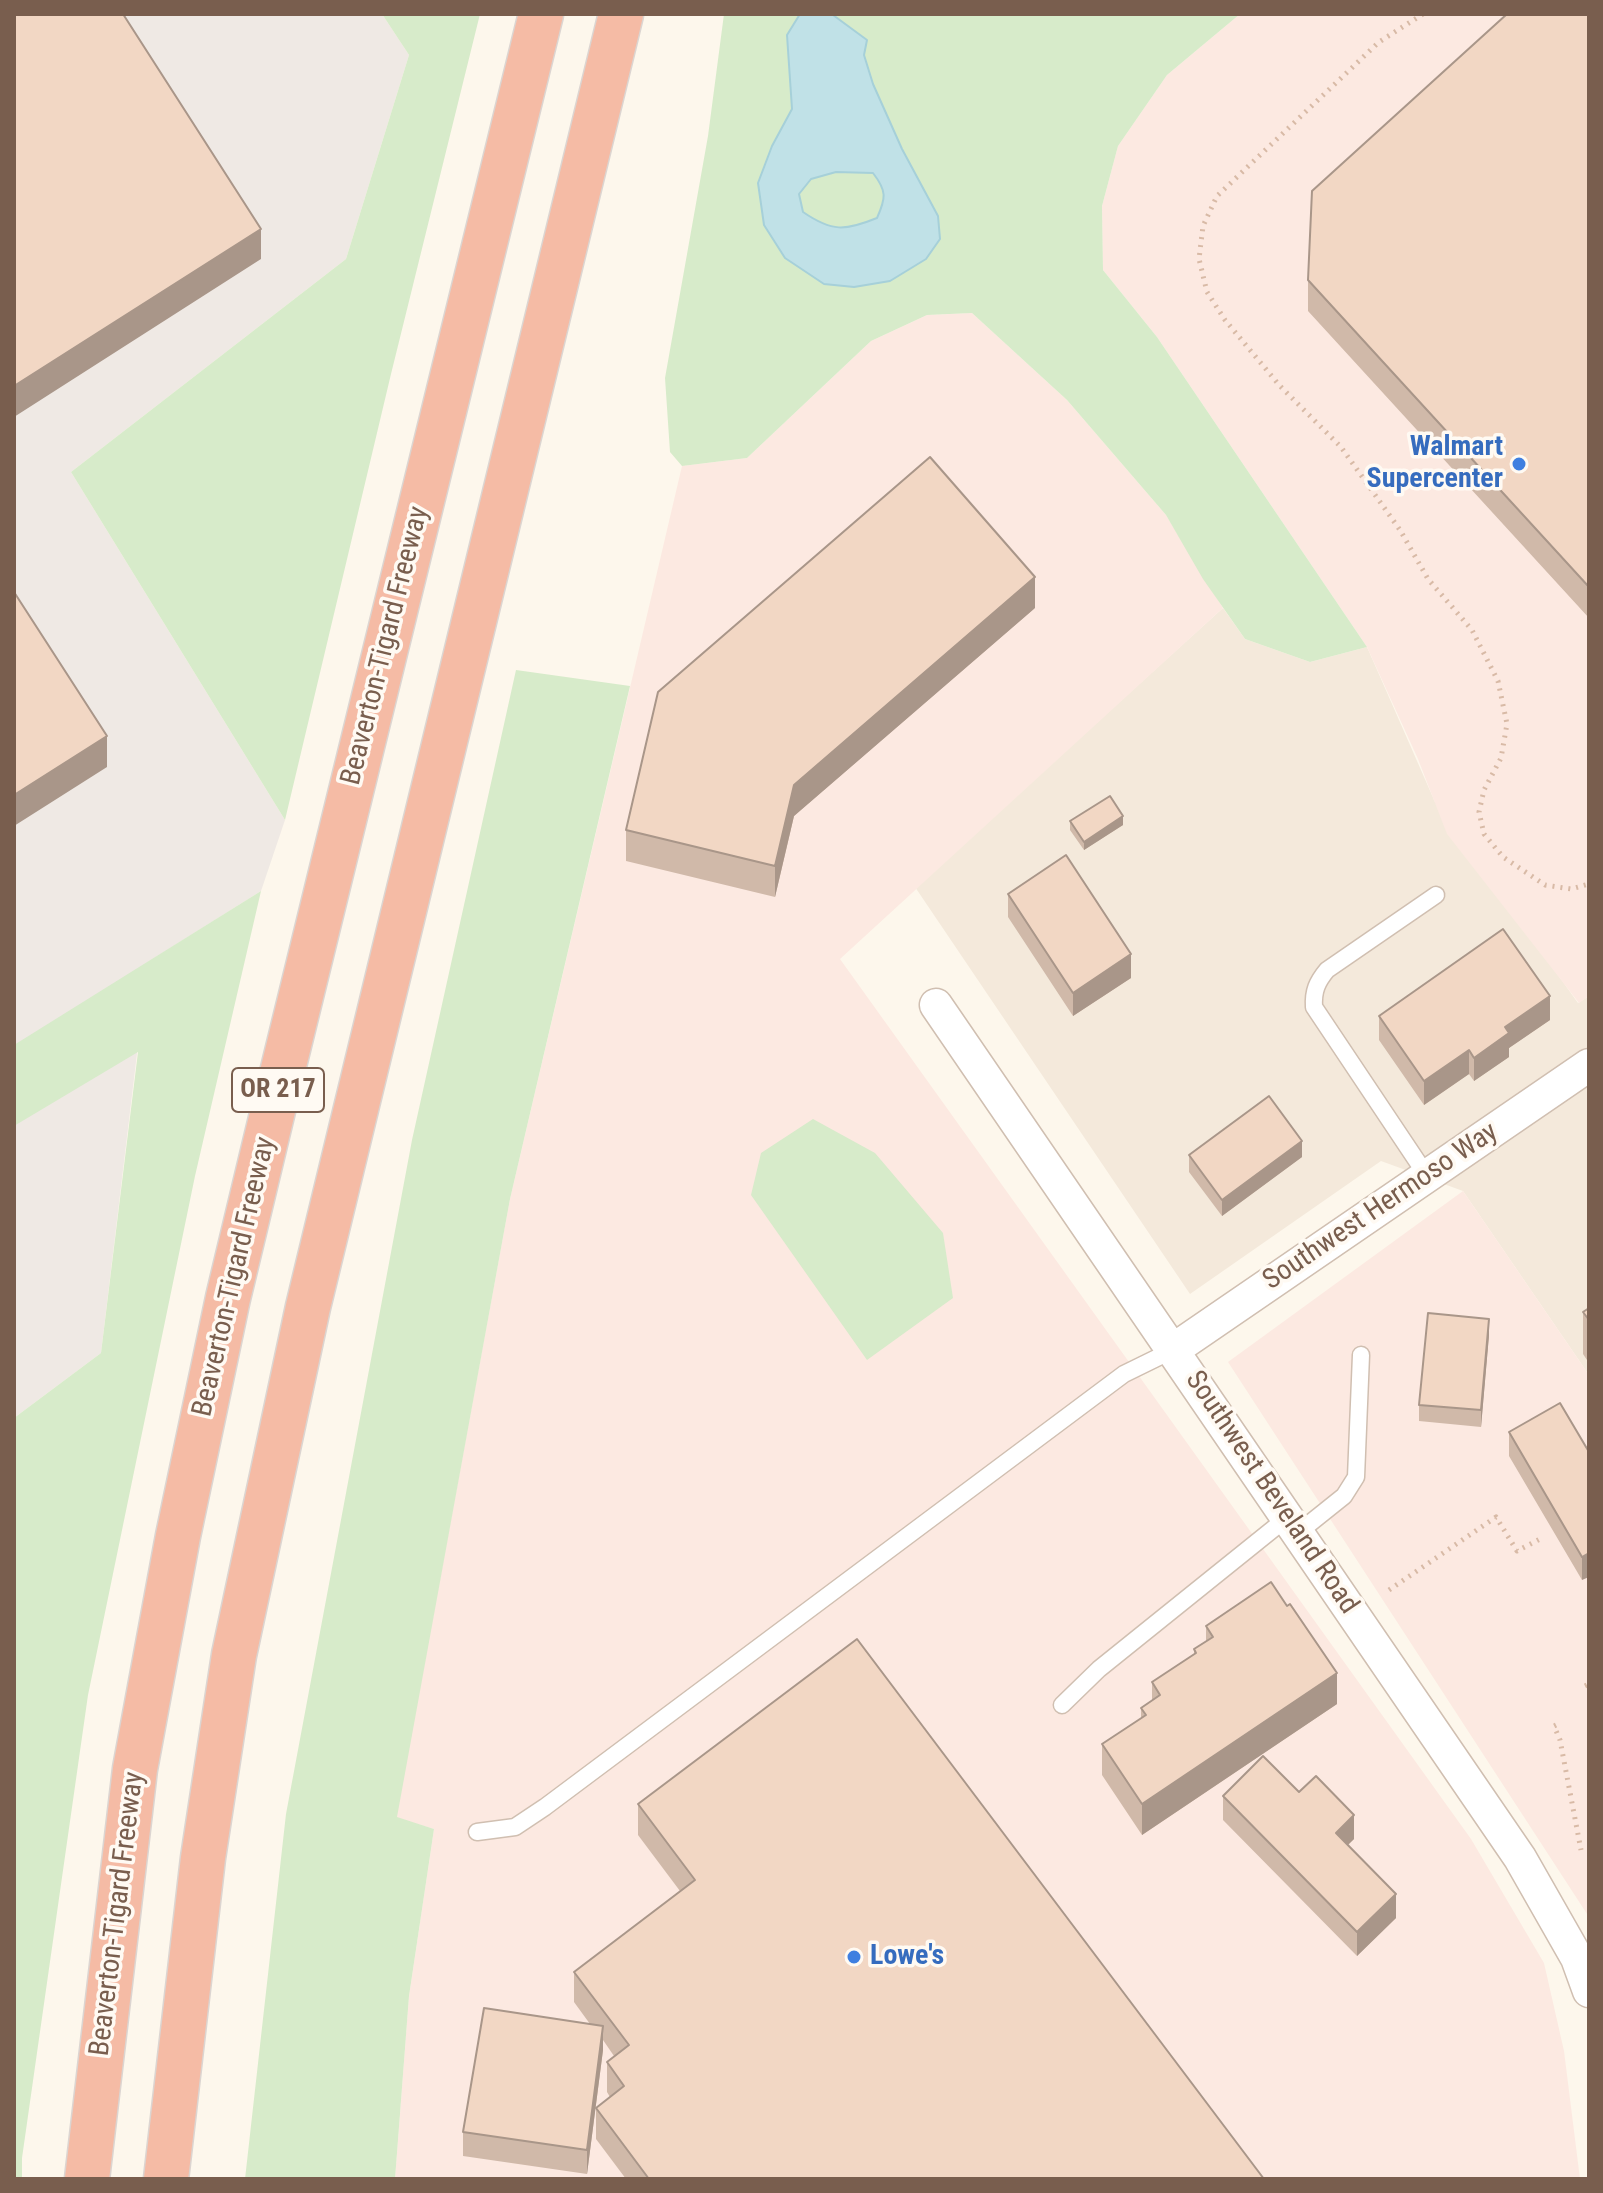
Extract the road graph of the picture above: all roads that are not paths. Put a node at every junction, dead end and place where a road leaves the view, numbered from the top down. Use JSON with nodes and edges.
{"nodes":[{"id":1,"x":541,"y":14,"type":"edge"},
{"id":2,"x":621,"y":14,"type":"edge"},
{"id":3,"x":1436,"y":895,"type":"dead end"},
{"id":4,"x":936,"y":1005,"type":"dead end"},
{"id":5,"x":1589,"y":1065,"type":"edge"},
{"id":6,"x":1427,"y":1176,"type":"junction"},
{"id":7,"x":1173,"y":1350,"type":"junction"},
{"id":8,"x":1361,"y":1355,"type":"dead end"},
{"id":9,"x":1294,"y":1525,"type":"junction"},
{"id":10,"x":1062,"y":1705,"type":"dead end"},
{"id":11,"x":477,"y":1832,"type":"dead end"},
{"id":12,"x":1589,"y":1991,"type":"edge"},
{"id":13,"x":87,"y":2179,"type":"edge"},
{"id":14,"x":167,"y":2179,"type":"edge"}],
"edges":[{"from":1,"to":13,"type":"highway","name":"Beaverton-Tigard Freeway","number":"OR 217"},
{"from":2,"to":14,"type":"highway","number":"OR 217"},
{"from":3,"to":6,"type":"lane"},
{"from":4,"to":7,"type":"street","name":"Southwest Beveland Road"},
{"from":5,"to":6,"type":"street","name":"Southwest Hermoso Way"},
{"from":6,"to":7,"type":"street","name":"Southwest Hermoso Way"},
{"from":7,"to":9,"type":"street","name":"Southwest Beveland Road"},
{"from":7,"to":11,"type":"lane"},
{"from":8,"to":9,"type":"lane"},
{"from":9,"to":10,"type":"lane"},
{"from":9,"to":12,"type":"street","name":"Southwest Beveland Road"}]}
